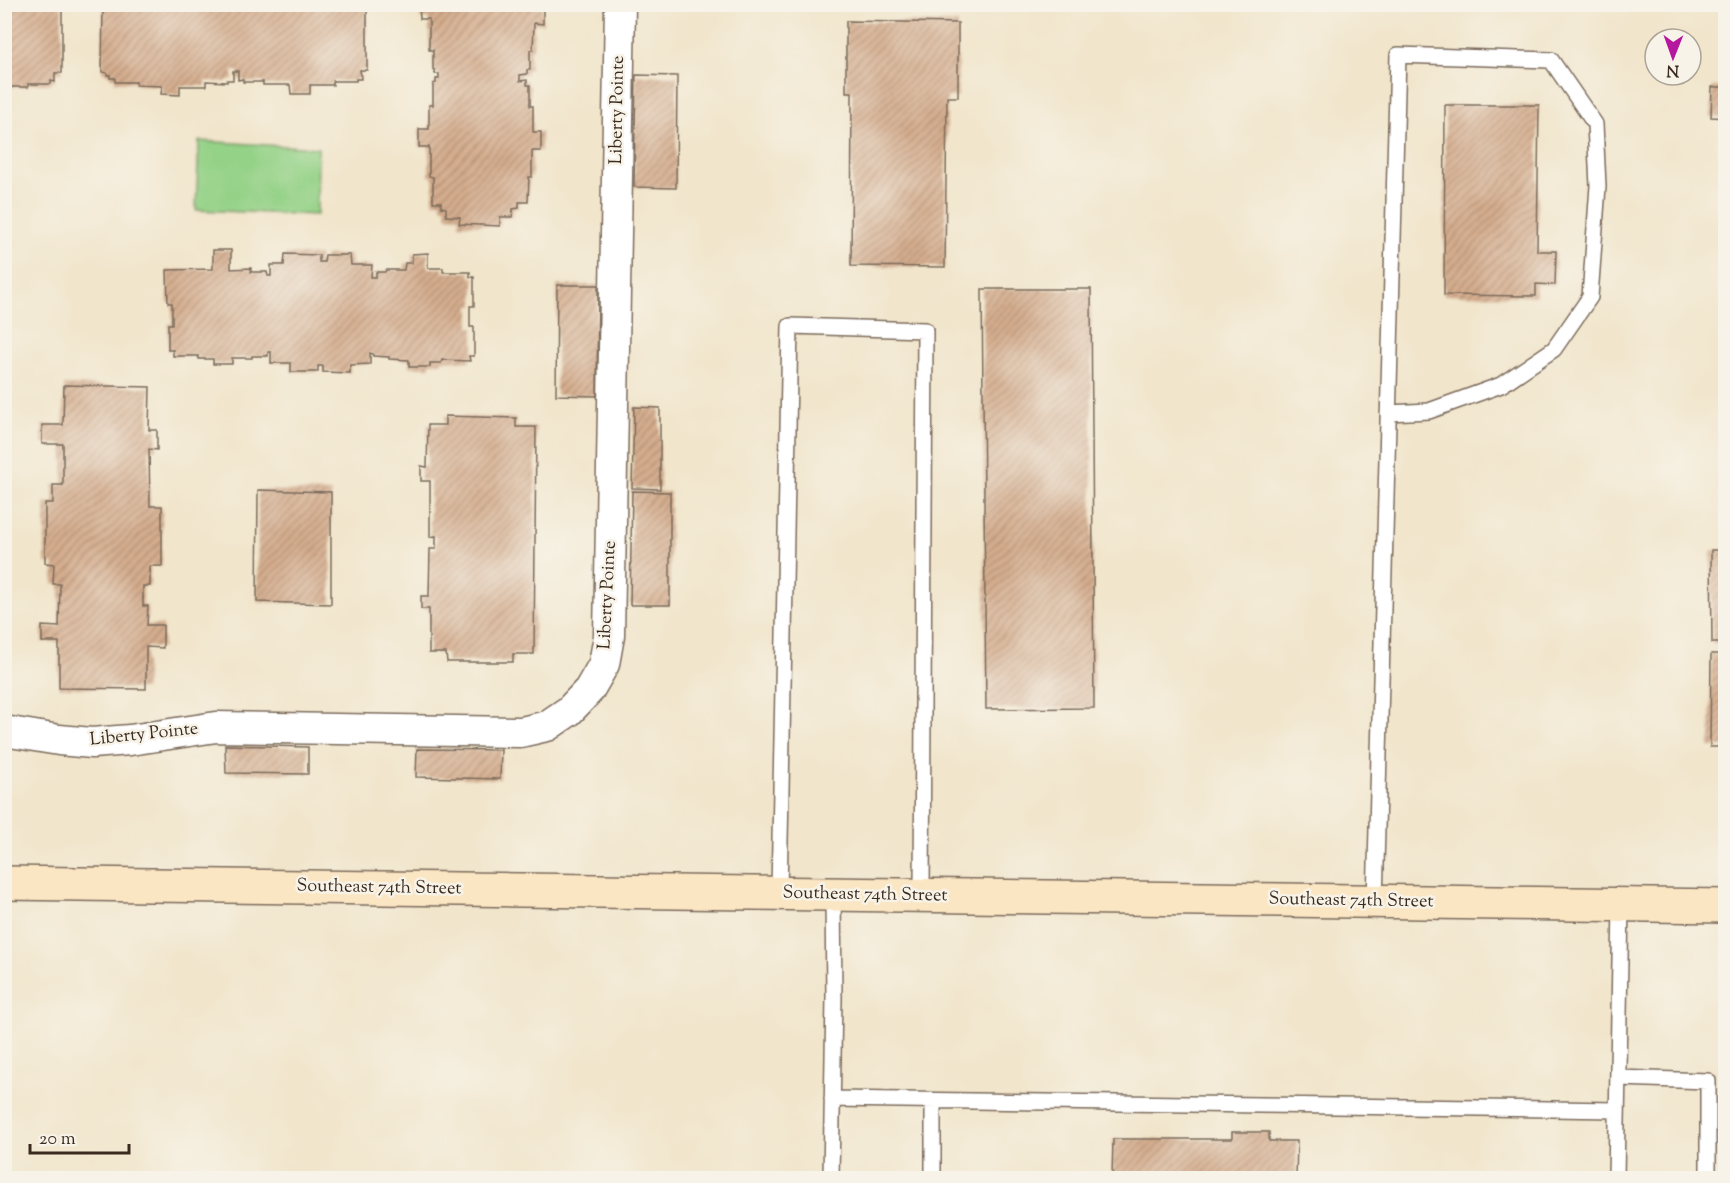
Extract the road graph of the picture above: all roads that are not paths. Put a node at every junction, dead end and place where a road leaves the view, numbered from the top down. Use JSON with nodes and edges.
{"nodes":[{"id":1,"x":620,"y":4,"type":"edge"},
{"id":2,"x":1388,"y":413,"type":"junction"},
{"id":3,"x":4,"y":731,"type":"edge"},
{"id":4,"x":4,"y":883,"type":"edge"},
{"id":5,"x":779,"y":893,"type":"junction"},
{"id":6,"x":833,"y":894,"type":"junction"},
{"id":7,"x":922,"y":895,"type":"junction"},
{"id":8,"x":1375,"y":902,"type":"junction"},
{"id":9,"x":1622,"y":905,"type":"junction"},
{"id":10,"x":1725,"y":906,"type":"edge"},
{"id":11,"x":1618,"y":1078,"type":"junction"},
{"id":12,"x":832,"y":1099,"type":"junction"},
{"id":13,"x":933,"y":1101,"type":"junction"},
{"id":14,"x":1617,"y":1110,"type":"junction"},
{"id":15,"x":831,"y":1179,"type":"edge"},
{"id":16,"x":933,"y":1179,"type":"edge"},
{"id":17,"x":1616,"y":1179,"type":"edge"},
{"id":18,"x":1708,"y":1179,"type":"edge"}],
"edges":[{"from":1,"to":3,"type":"street","name":"Liberty Pointe"},
{"from":2,"to":2,"type":"lane"},
{"from":2,"to":8,"type":"lane"},
{"from":4,"to":5,"type":"main road","name":"Southeast 74th Street"},
{"from":5,"to":6,"type":"main road","name":"Southeast 74th Street"},
{"from":5,"to":7,"type":"lane"},
{"from":6,"to":7,"type":"main road","name":"Southeast 74th Street"},
{"from":6,"to":12,"type":"lane"},
{"from":7,"to":8,"type":"main road","name":"Southeast 74th Street"},
{"from":8,"to":9,"type":"main road","name":"Southeast 74th Street"},
{"from":9,"to":10,"type":"main road","name":"Southeast 74th Street"},
{"from":9,"to":11,"type":"lane"},
{"from":11,"to":14,"type":"lane"},
{"from":11,"to":18,"type":"lane"},
{"from":12,"to":13,"type":"lane"},
{"from":12,"to":15,"type":"lane"},
{"from":13,"to":14,"type":"lane"},
{"from":13,"to":16,"type":"lane"},
{"from":14,"to":17,"type":"lane"}]}
